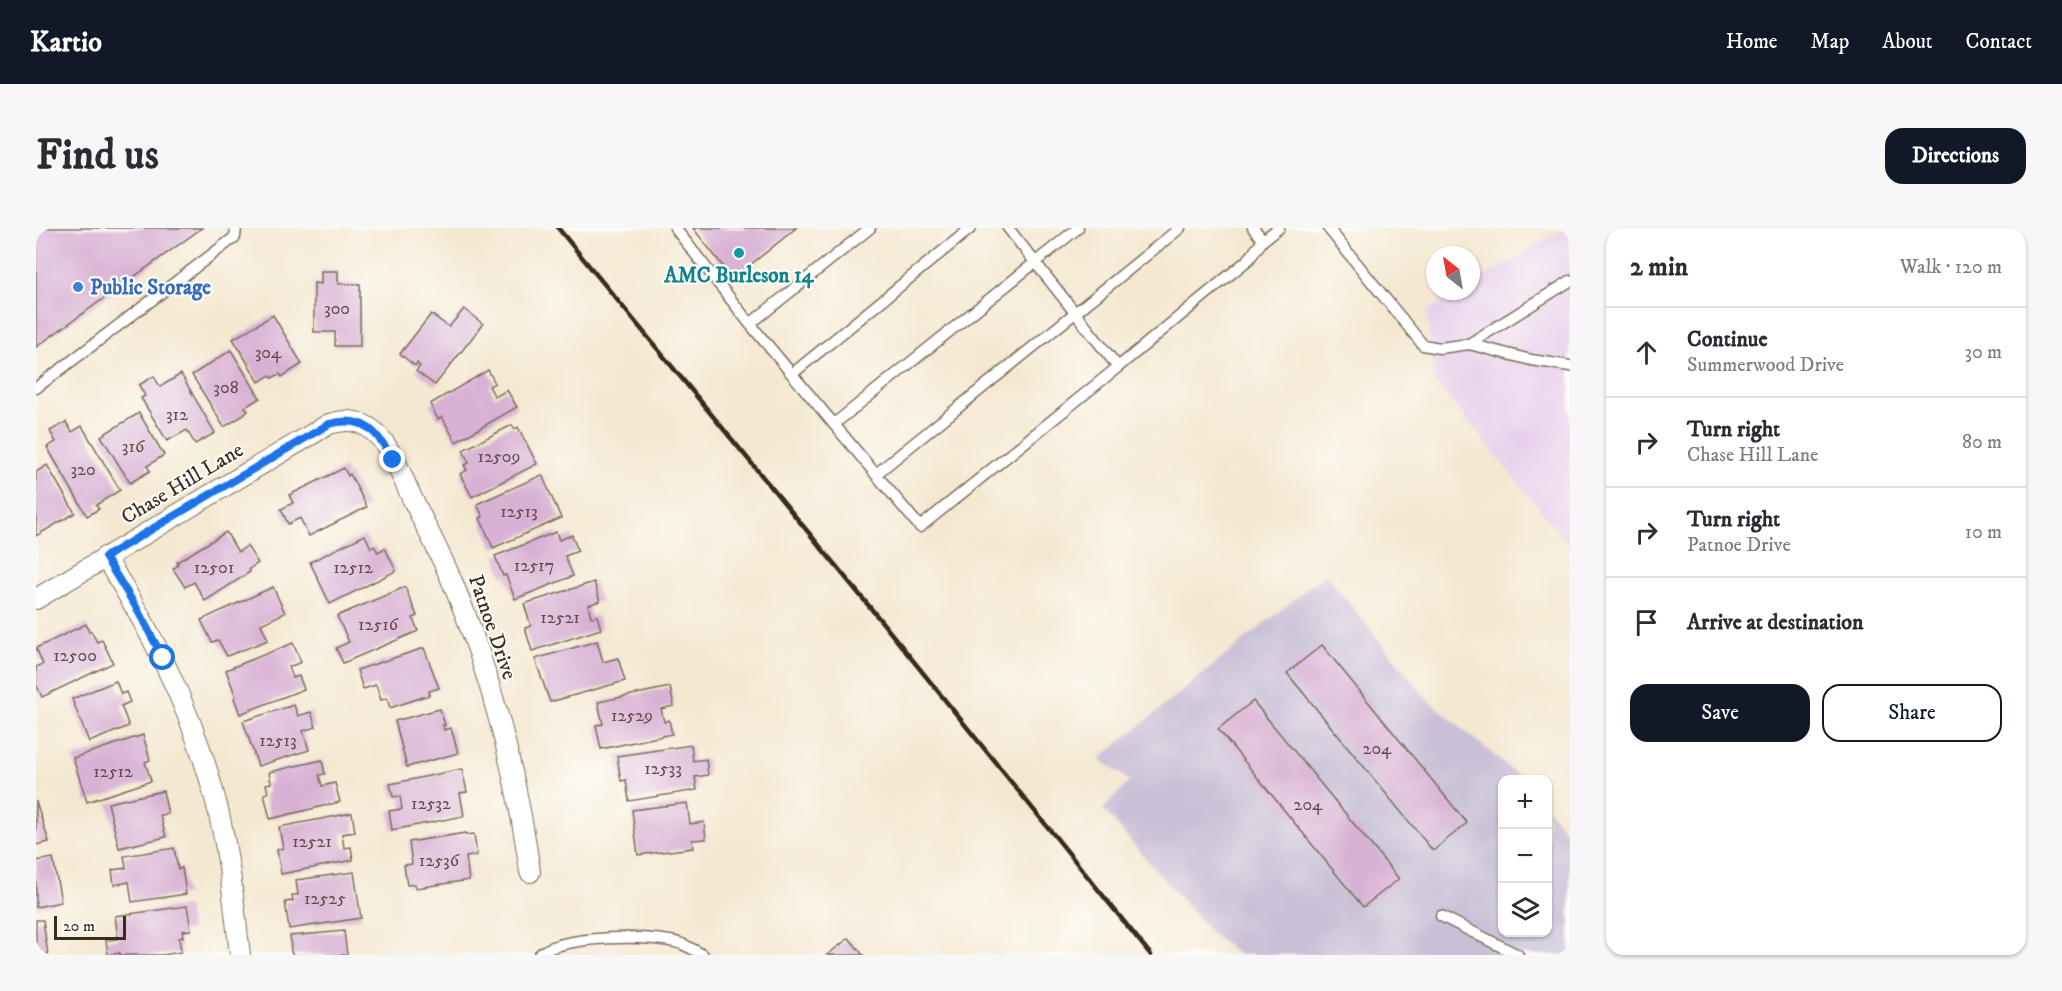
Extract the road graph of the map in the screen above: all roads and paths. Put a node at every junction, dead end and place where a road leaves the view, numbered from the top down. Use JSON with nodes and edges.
{"nodes":[{"id":1,"x":236,"y":228,"type":"edge"},
{"id":2,"x":675,"y":228,"type":"edge"},
{"id":3,"x":870,"y":228,"type":"edge"},
{"id":4,"x":970,"y":228,"type":"edge"},
{"id":5,"x":1008,"y":228,"type":"edge"},
{"id":6,"x":1078,"y":228,"type":"edge"},
{"id":7,"x":1180,"y":228,"type":"edge"},
{"id":8,"x":1253,"y":228,"type":"edge"},
{"id":9,"x":1279,"y":228,"type":"edge"},
{"id":10,"x":1328,"y":228,"type":"edge"},
{"id":11,"x":1263,"y":240,"type":"junction"},
{"id":12,"x":1036,"y":262,"type":"junction"},
{"id":13,"x":1568,"y":286,"type":"edge"},
{"id":14,"x":1076,"y":313,"type":"junction"},
{"id":15,"x":750,"y":324,"type":"junction"},
{"id":16,"x":1469,"y":344,"type":"junction"},
{"id":17,"x":1118,"y":366,"type":"junction"},
{"id":18,"x":1570,"y":366,"type":"edge"},
{"id":19,"x":792,"y":374,"type":"junction"},
{"id":20,"x":36,"y":388,"type":"edge"},
{"id":21,"x":357,"y":422,"type":"joint"},
{"id":22,"x":834,"y":424,"type":"junction"},
{"id":23,"x":876,"y":474,"type":"junction"},
{"id":24,"x":105,"y":557,"type":"junction"},
{"id":25,"x":36,"y":599,"type":"edge"},
{"id":26,"x":530,"y":872,"type":"dead end"},
{"id":27,"x":1441,"y":916,"type":"dead end"},
{"id":28,"x":240,"y":955,"type":"edge"},
{"id":29,"x":539,"y":955,"type":"edge"},
{"id":30,"x":703,"y":955,"type":"edge"},
{"id":31,"x":1518,"y":955,"type":"edge"}],
"edges":[{"from":1,"to":20,"type":"lane"},
{"from":2,"to":15,"type":"lane"},
{"from":3,"to":15,"type":"lane"},
{"from":4,"to":19,"type":"lane"},
{"from":5,"to":12,"type":"lane"},
{"from":6,"to":12,"type":"lane"},
{"from":7,"to":14,"type":"lane"},
{"from":8,"to":11,"type":"lane"},
{"from":9,"to":11,"type":"lane"},
{"from":10,"to":16,"type":"lane"},
{"from":11,"to":17,"type":"lane"},
{"from":12,"to":14,"type":"lane"},
{"from":12,"to":22,"type":"lane"},
{"from":13,"to":16,"type":"lane"},
{"from":14,"to":17,"type":"lane"},
{"from":14,"to":23,"type":"lane"},
{"from":15,"to":19,"type":"lane"},
{"from":16,"to":18,"type":"lane"},
{"from":17,"to":23,"type":"lane"},
{"from":19,"to":22,"type":"lane"},
{"from":21,"to":24,"type":"street","name":"Chase Hill Lane"},
{"from":21,"to":26,"type":"street","name":"Patnoe Drive"},
{"from":22,"to":23,"type":"lane"},
{"from":24,"to":25,"type":"street","name":"Chase Hill Lane"},
{"from":24,"to":28,"type":"street"},
{"from":27,"to":31,"type":"lane"},
{"from":29,"to":30,"type":"lane"}]}
